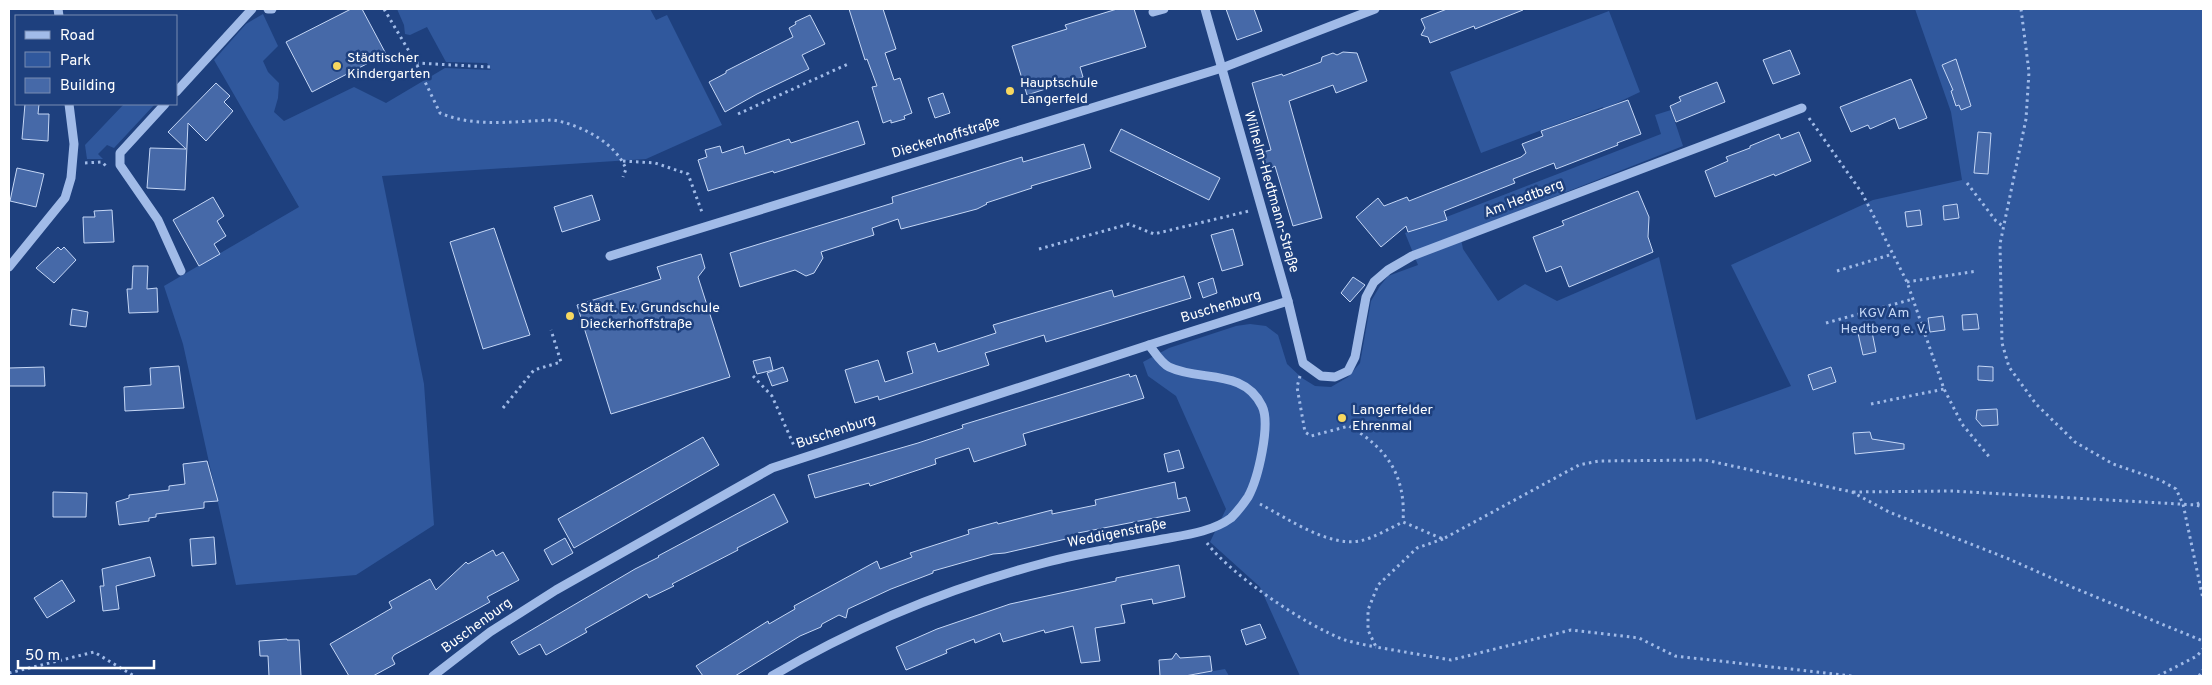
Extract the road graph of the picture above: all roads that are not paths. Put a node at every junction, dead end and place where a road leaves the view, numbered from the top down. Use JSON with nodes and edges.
{"nodes":[{"id":1,"x":252,"y":9,"type":"edge"},
{"id":2,"x":1164,"y":9,"type":"edge"},
{"id":3,"x":1205,"y":9,"type":"edge"},
{"id":4,"x":1375,"y":9,"type":"edge"},
{"id":5,"x":1153,"y":12,"type":"dead end"},
{"id":6,"x":1222,"y":68,"type":"junction"},
{"id":7,"x":178,"y":90,"type":"edge"},
{"id":8,"x":69,"y":105,"type":"edge"},
{"id":9,"x":164,"y":105,"type":"edge"},
{"id":10,"x":1802,"y":108,"type":"road end"},
{"id":11,"x":610,"y":256,"type":"dead end"},
{"id":12,"x":9,"y":267,"type":"edge"},
{"id":13,"x":182,"y":271,"type":"dead end"},
{"id":14,"x":1288,"y":301,"type":"junction"},
{"id":15,"x":1149,"y":345,"type":"junction"},
{"id":16,"x":1303,"y":363,"type":"joint"},
{"id":17,"x":433,"y":676,"type":"edge"},
{"id":18,"x":772,"y":676,"type":"edge"}],
"edges":[{"from":1,"to":7,"type":"street"},
{"from":2,"to":5,"type":"street"},
{"from":3,"to":6,"type":"street","name":"Wilhelm-Hedtmann-Straße"},
{"from":4,"to":6,"type":"street","name":"Dieckerhoffstraße"},
{"from":6,"to":11,"type":"street","name":"Dieckerhoffstraße"},
{"from":6,"to":14,"type":"street","name":"Wilhelm-Hedtmann-Straße"},
{"from":8,"to":12,"type":"street"},
{"from":9,"to":13,"type":"street"},
{"from":10,"to":16,"type":"street","name":"Am Hedtberg"},
{"from":14,"to":15,"type":"street","name":"Buschenburg"},
{"from":14,"to":16,"type":"street","name":"Wilhelm-Hedtmann-Straße"},
{"from":15,"to":17,"type":"street","name":"Buschenburg"},
{"from":15,"to":18,"type":"street","name":"Weddigenstraße"}]}
